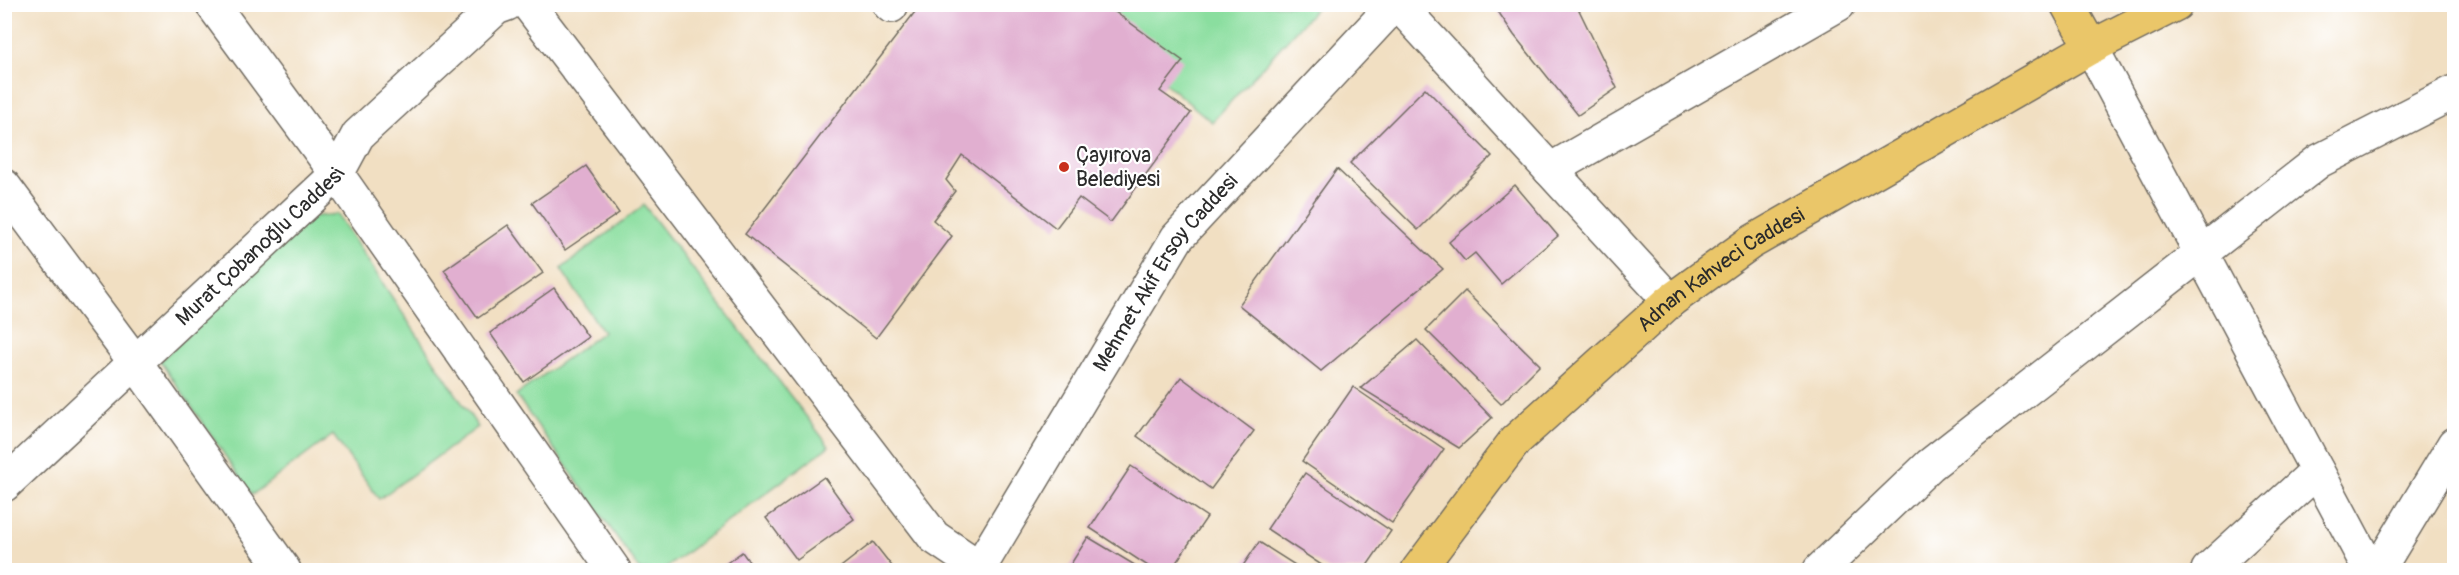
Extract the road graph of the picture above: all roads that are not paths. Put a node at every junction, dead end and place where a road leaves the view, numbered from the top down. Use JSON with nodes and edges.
{"nodes":[{"id":1,"x":212,"y":4,"type":"edge"},
{"id":2,"x":507,"y":4,"type":"edge"},
{"id":3,"x":528,"y":4,"type":"edge"},
{"id":4,"x":1397,"y":4,"type":"edge"},
{"id":5,"x":1839,"y":4,"type":"edge"},
{"id":6,"x":2067,"y":4,"type":"edge"},
{"id":7,"x":2175,"y":4,"type":"edge"},
{"id":8,"x":2091,"y":47,"type":"junction"},
{"id":9,"x":2454,"y":92,"type":"edge"},
{"id":10,"x":1550,"y":170,"type":"junction"},
{"id":11,"x":337,"y":174,"type":"junction"},
{"id":12,"x":4,"y":186,"type":"edge"},
{"id":13,"x":2200,"y":252,"type":"junction"},
{"id":14,"x":1670,"y":301,"type":"junction"},
{"id":15,"x":135,"y":362,"type":"junction"},
{"id":16,"x":2454,"y":444,"type":"edge"},
{"id":17,"x":2318,"y":471,"type":"junction"},
{"id":18,"x":4,"y":485,"type":"edge"},
{"id":19,"x":979,"y":569,"type":"edge"},
{"id":20,"x":284,"y":570,"type":"edge"},
{"id":21,"x":614,"y":570,"type":"edge"},
{"id":22,"x":1418,"y":570,"type":"edge"},
{"id":23,"x":1820,"y":570,"type":"edge"},
{"id":24,"x":2208,"y":570,"type":"edge"},
{"id":25,"x":2370,"y":570,"type":"edge"},
{"id":26,"x":2378,"y":570,"type":"edge"}],
"edges":[{"from":1,"to":11,"type":"street"},
{"from":2,"to":11,"type":"street","name":"Murat Çobanoğlu Caddesi"},
{"from":3,"to":19,"type":"street"},
{"from":4,"to":10,"type":"street"},
{"from":4,"to":19,"type":"street","name":"Mehmet Akif Ersoy Caddesi"},
{"from":5,"to":10,"type":"street"},
{"from":6,"to":8,"type":"main road"},
{"from":7,"to":8,"type":"main road","name":"Adnan Kahveci Caddesi"},
{"from":8,"to":13,"type":"street"},
{"from":8,"to":14,"type":"main road","name":"Adnan Kahveci Caddesi"},
{"from":9,"to":13,"type":"street"},
{"from":10,"to":14,"type":"street"},
{"from":11,"to":15,"type":"street","name":"Murat Çobanoğlu Caddesi"},
{"from":11,"to":21,"type":"street"},
{"from":12,"to":15,"type":"street"},
{"from":13,"to":17,"type":"street"},
{"from":13,"to":23,"type":"street"},
{"from":14,"to":22,"type":"main road","name":"Adnan Kahveci Caddesi"},
{"from":15,"to":18,"type":"street","name":"Murat Çobanoğlu Caddesi"},
{"from":15,"to":20,"type":"street"},
{"from":16,"to":26,"type":"street"},
{"from":17,"to":24,"type":"street"},
{"from":17,"to":25,"type":"street"}]}
